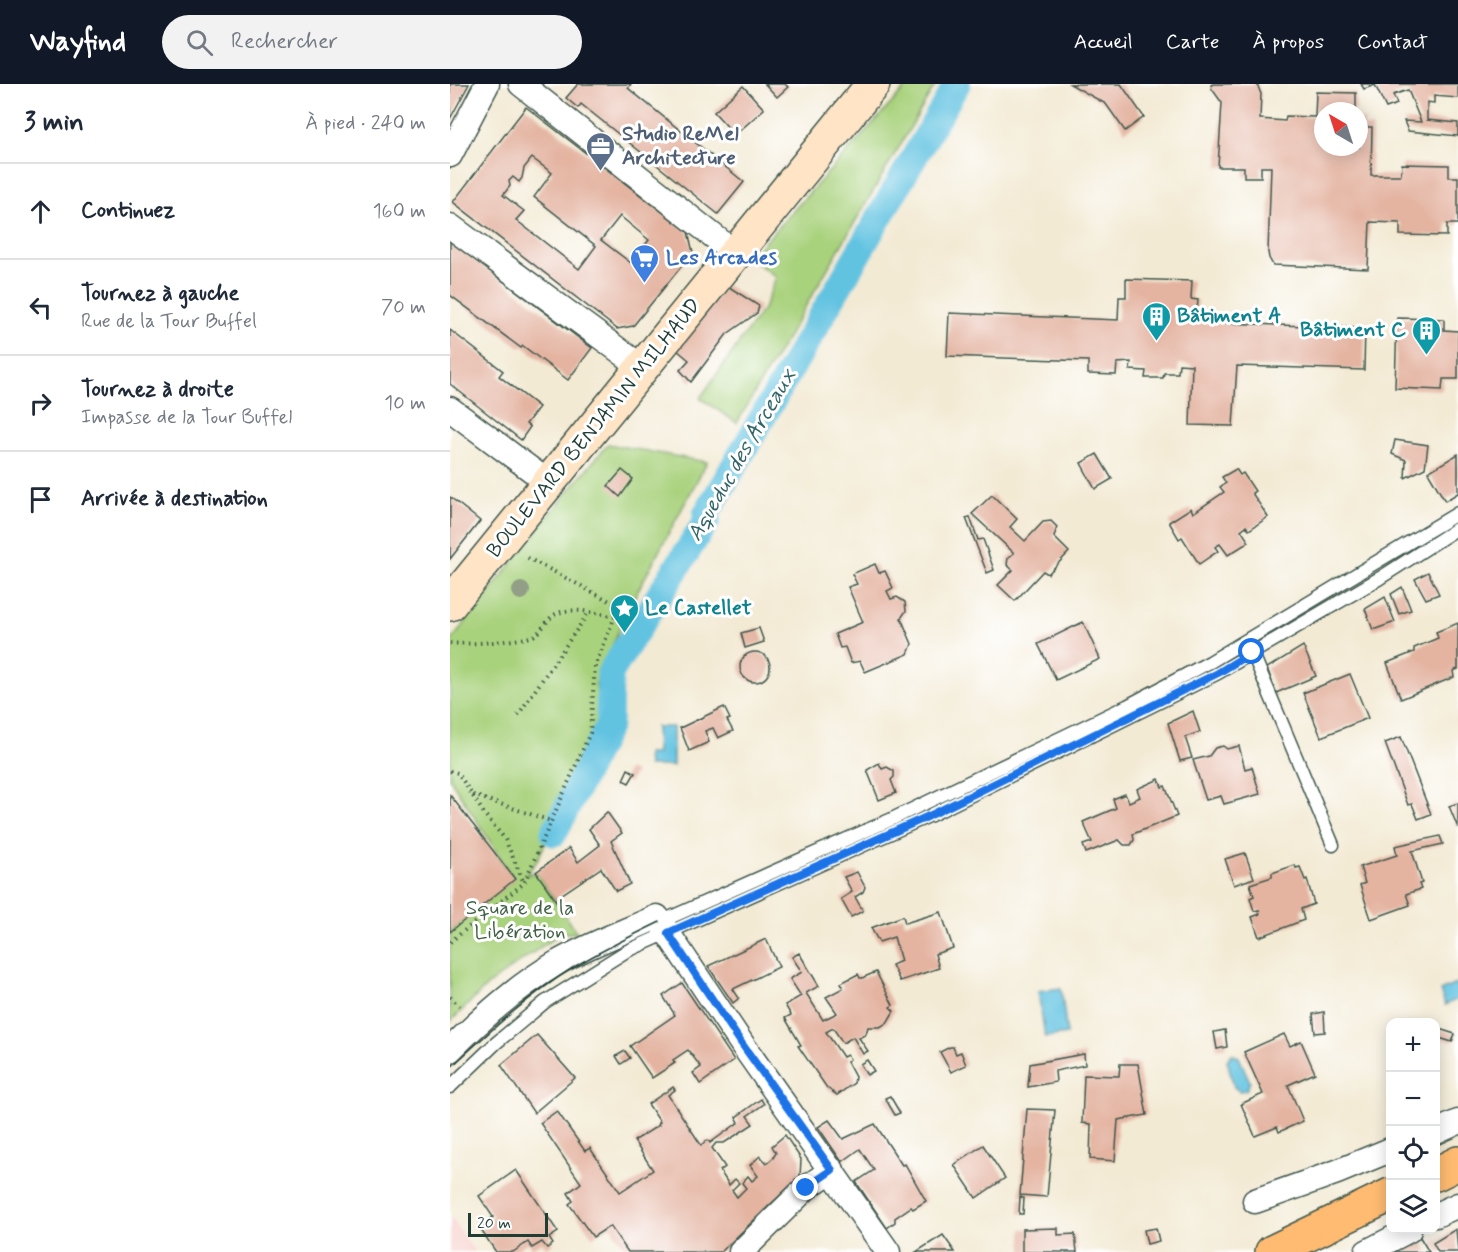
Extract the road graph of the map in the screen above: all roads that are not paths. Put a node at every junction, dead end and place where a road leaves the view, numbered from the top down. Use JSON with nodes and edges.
{"nodes":[{"id":1,"x":487,"y":84,"type":"edge"},
{"id":2,"x":521,"y":84,"type":"edge"},
{"id":3,"x":873,"y":84,"type":"edge"},
{"id":4,"x":450,"y":155,"type":"edge"},
{"id":5,"x":450,"y":226,"type":"edge"},
{"id":6,"x":735,"y":254,"type":"junction"},
{"id":7,"x":643,"y":368,"type":"junction"},
{"id":8,"x":450,"y":409,"type":"edge"},
{"id":9,"x":549,"y":483,"type":"junction"},
{"id":10,"x":1458,"y":513,"type":"edge"},
{"id":11,"x":1458,"y":528,"type":"edge"},
{"id":12,"x":450,"y":604,"type":"edge"},
{"id":13,"x":1247,"y":640,"type":"junction"},
{"id":14,"x":1252,"y":652,"type":"junction"},
{"id":15,"x":1333,"y":845,"type":"dead end"},
{"id":16,"x":661,"y":924,"type":"junction"},
{"id":17,"x":450,"y":1050,"type":"edge"},
{"id":18,"x":450,"y":1088,"type":"edge"},
{"id":19,"x":1458,"y":1122,"type":"edge"},
{"id":20,"x":1440,"y":1130,"type":"edge"},
{"id":21,"x":1386,"y":1152,"type":"edge"},
{"id":22,"x":1458,"y":1163,"type":"edge"},
{"id":23,"x":832,"y":1170,"type":"junction"},
{"id":24,"x":1440,"y":1172,"type":"edge"},
{"id":25,"x":1386,"y":1197,"type":"edge"},
{"id":26,"x":1255,"y":1201,"type":"dead end"},
{"id":27,"x":1458,"y":1205,"type":"edge"},
{"id":28,"x":1440,"y":1213,"type":"edge"},
{"id":29,"x":1401,"y":1234,"type":"edge"},
{"id":30,"x":741,"y":1252,"type":"edge"},
{"id":31,"x":888,"y":1252,"type":"edge"},
{"id":32,"x":1272,"y":1252,"type":"edge"},
{"id":33,"x":1367,"y":1252,"type":"edge"}],
"edges":[{"from":1,"to":4,"type":"street"},
{"from":2,"to":6,"type":"street"},
{"from":3,"to":6,"type":"street","name":"BOULEVARD BENJAMIN MILHAUD"},
{"from":5,"to":7,"type":"street"},
{"from":6,"to":7,"type":"street","name":"BOULEVARD BENJAMIN MILHAUD"},
{"from":7,"to":9,"type":"street","name":"BOULEVARD BENJAMIN MILHAUD"},
{"from":8,"to":9,"type":"street"},
{"from":9,"to":12,"type":"street","name":"BOULEVARD BENJAMIN MILHAUD"},
{"from":10,"to":13,"type":"lane"},
{"from":11,"to":14,"type":"lane"},
{"from":13,"to":14,"type":"lane"},
{"from":13,"to":16,"type":"lane"},
{"from":14,"to":15,"type":"lane"},
{"from":14,"to":16,"type":"lane"},
{"from":16,"to":17,"type":"street"},
{"from":16,"to":18,"type":"lane"},
{"from":16,"to":23,"type":"street"},
{"from":19,"to":20,"type":"street"},
{"from":21,"to":26,"type":"street"},
{"from":22,"to":24,"type":"main road"},
{"from":23,"to":30,"type":"street"},
{"from":23,"to":31,"type":"street"},
{"from":25,"to":32,"type":"main road"},
{"from":27,"to":28,"type":"street"},
{"from":29,"to":33,"type":"street"}]}
